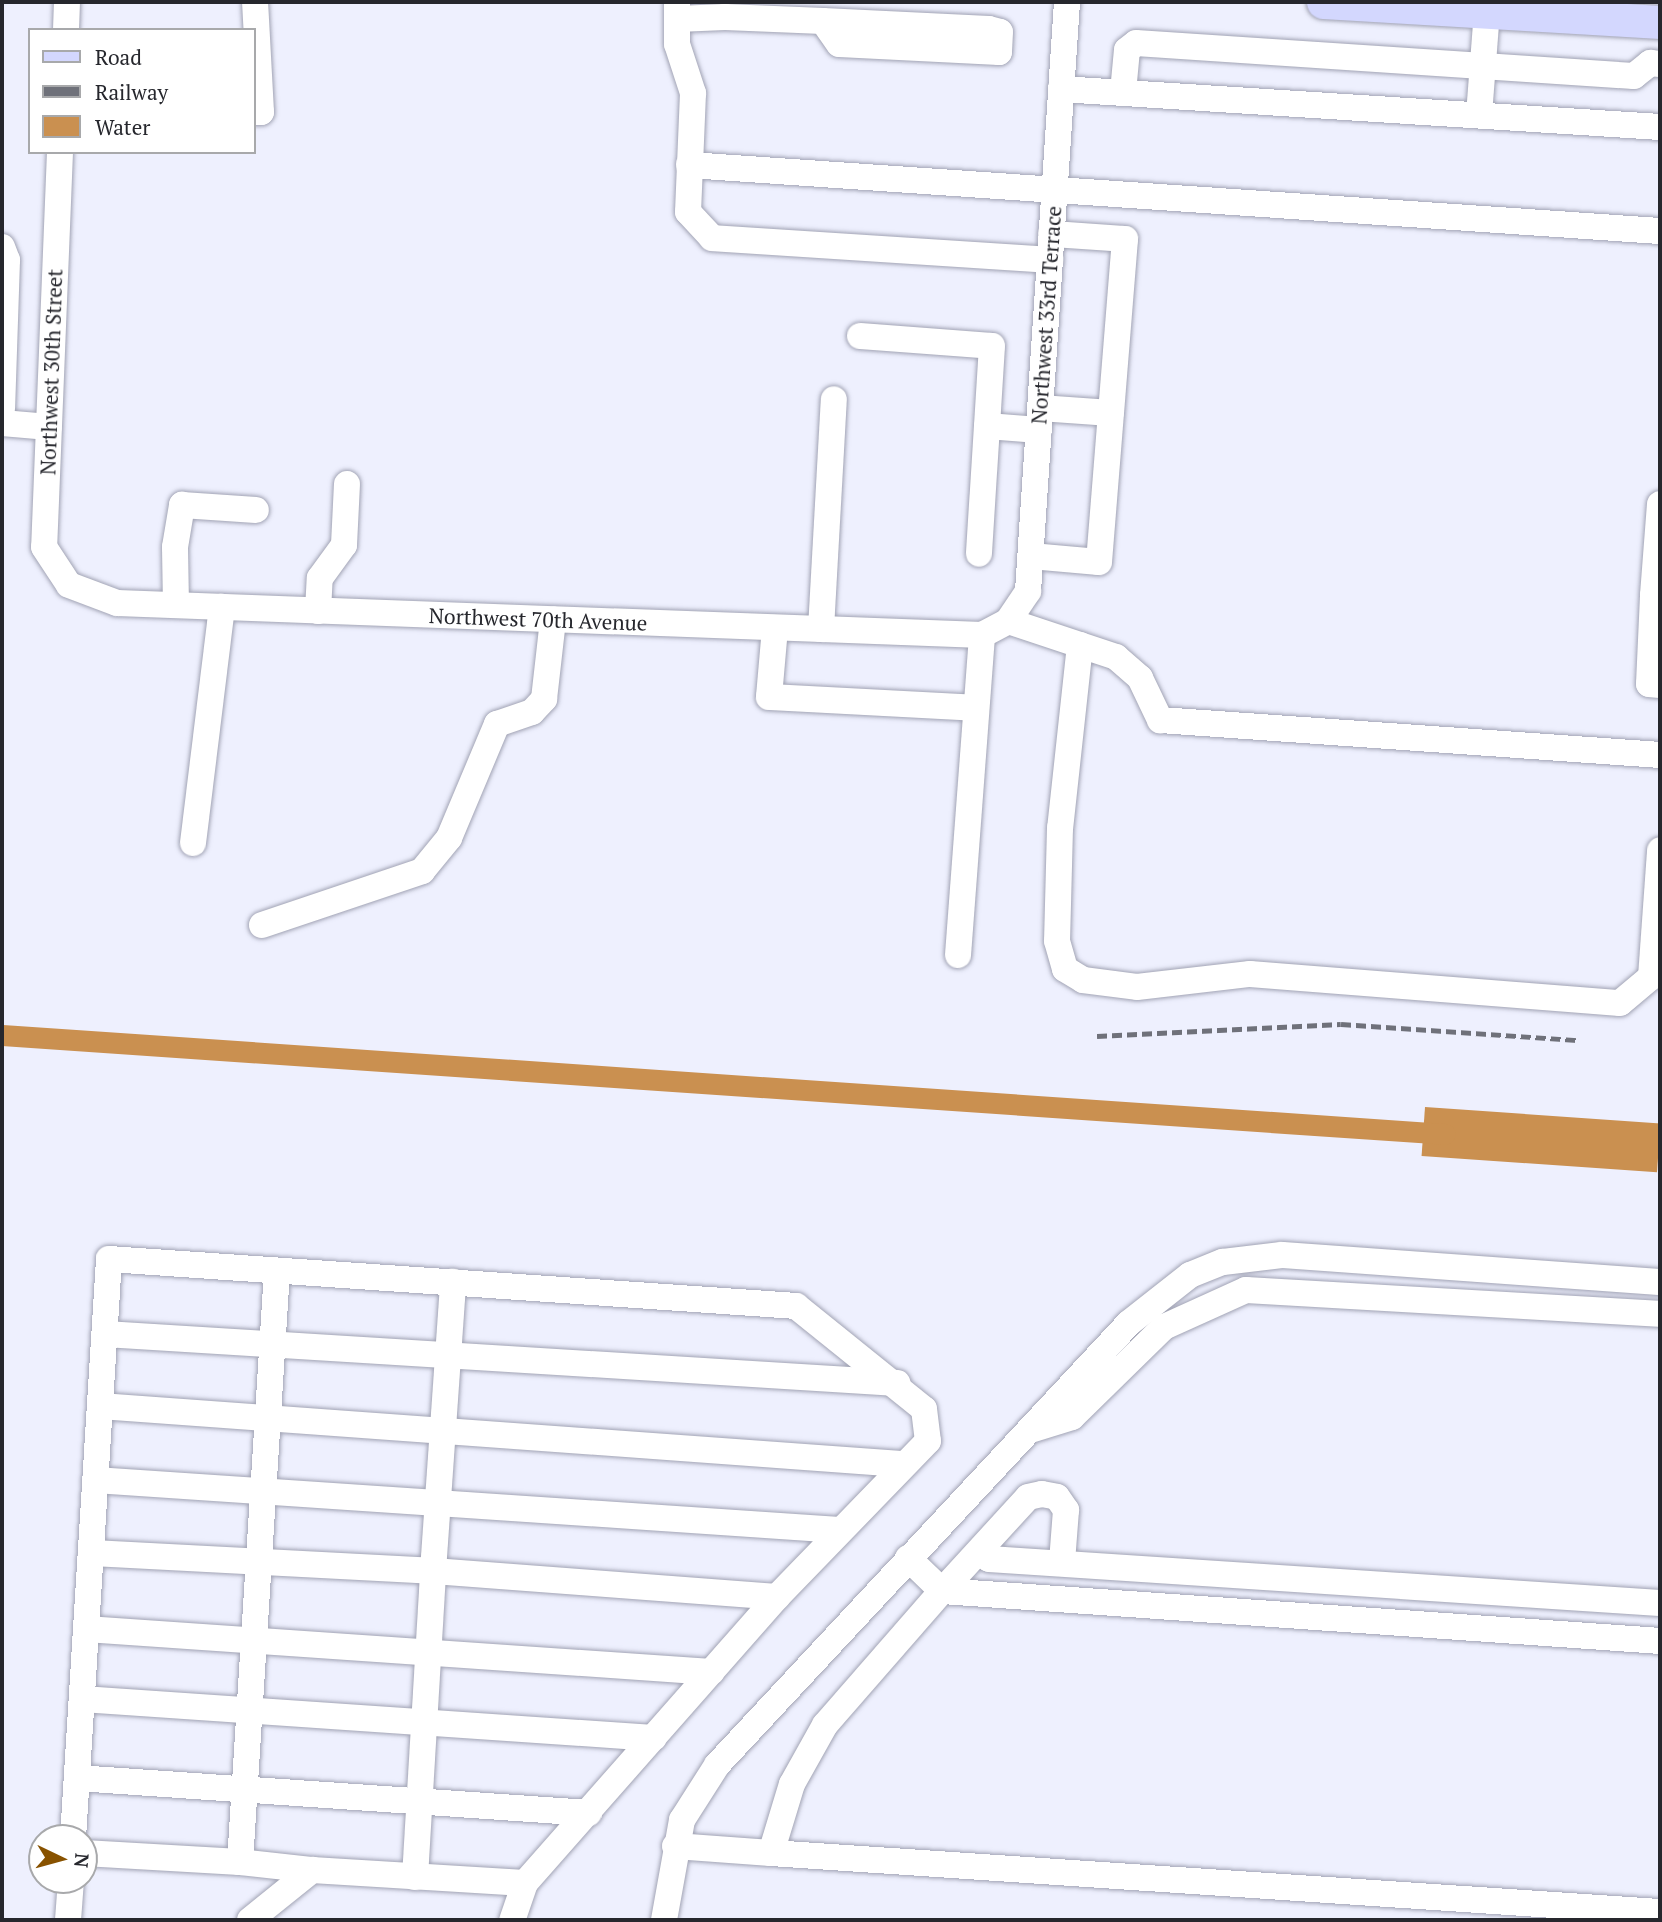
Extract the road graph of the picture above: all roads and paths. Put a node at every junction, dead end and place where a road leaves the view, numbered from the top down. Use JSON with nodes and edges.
{"nodes":[{"id":1,"x":67,"y":2,"type":"edge"},
{"id":2,"x":255,"y":2,"type":"edge"},
{"id":3,"x":1067,"y":2,"type":"edge"},
{"id":4,"x":1324,"y":2,"type":"edge"},
{"id":5,"x":1487,"y":7,"type":"edge"},
{"id":6,"x":677,"y":10,"type":"edge"},
{"id":7,"x":822,"y":21,"type":"junction"},
{"id":8,"x":1660,"y":22,"type":"edge"},
{"id":9,"x":66,"y":28,"type":"edge"},
{"id":10,"x":1660,"y":64,"type":"edge"},
{"id":11,"x":1482,"y":66,"type":"junction"},
{"id":12,"x":1061,"y":89,"type":"junction"},
{"id":13,"x":1123,"y":92,"type":"junction"},
{"id":14,"x":256,"y":112,"type":"edge"},
{"id":15,"x":1479,"y":115,"type":"junction"},
{"id":16,"x":1660,"y":127,"type":"edge"},
{"id":17,"x":61,"y":154,"type":"edge"},
{"id":18,"x":689,"y":165,"type":"junction"},
{"id":19,"x":1054,"y":191,"type":"junction"},
{"id":20,"x":1660,"y":232,"type":"edge"},
{"id":21,"x":2,"y":247,"type":"edge"},
{"id":22,"x":1051,"y":247,"type":"junction"},
{"id":23,"x":860,"y":336,"type":"dead end"},
{"id":24,"x":834,"y":399,"type":"dead end"},
{"id":25,"x":2,"y":408,"type":"edge"},
{"id":26,"x":1111,"y":413,"type":"junction"},
{"id":27,"x":1040,"y":419,"type":"junction"},
{"id":28,"x":2,"y":423,"type":"edge"},
{"id":29,"x":49,"y":426,"type":"junction"},
{"id":30,"x":987,"y":426,"type":"junction"},
{"id":31,"x":347,"y":484,"type":"dead end"},
{"id":32,"x":1660,"y":504,"type":"edge"},
{"id":33,"x":256,"y":510,"type":"dead end"},
{"id":34,"x":979,"y":555,"type":"dead end"},
{"id":35,"x":1031,"y":556,"type":"junction"},
{"id":36,"x":69,"y":585,"type":"joint"},
{"id":37,"x":1657,"y":597,"type":"edge"},
{"id":38,"x":176,"y":606,"type":"junction"},
{"id":39,"x":222,"y":607,"type":"junction"},
{"id":40,"x":318,"y":611,"type":"junction"},
{"id":41,"x":553,"y":620,"type":"junction"},
{"id":42,"x":1008,"y":621,"type":"junction"},
{"id":43,"x":775,"y":628,"type":"junction"},
{"id":44,"x":821,"y":629,"type":"junction"},
{"id":45,"x":982,"y":635,"type":"junction"},
{"id":46,"x":1080,"y":645,"type":"junction"},
{"id":47,"x":1660,"y":685,"type":"edge"},
{"id":48,"x":976,"y":708,"type":"junction"},
{"id":49,"x":1660,"y":755,"type":"edge"},
{"id":50,"x":193,"y":843,"type":"dead end"},
{"id":51,"x":1660,"y":850,"type":"edge"},
{"id":52,"x":262,"y":925,"type":"dead end"},
{"id":53,"x":958,"y":955,"type":"dead end"},
{"id":54,"x":278,"y":1271,"type":"junction"},
{"id":55,"x":453,"y":1282,"type":"junction"},
{"id":56,"x":1660,"y":1282,"type":"edge"},
{"id":57,"x":1660,"y":1314,"type":"edge"},
{"id":58,"x":105,"y":1334,"type":"junction"},
{"id":59,"x":273,"y":1345,"type":"junction"},
{"id":60,"x":448,"y":1356,"type":"junction"},
{"id":61,"x":897,"y":1383,"type":"junction"},
{"id":62,"x":100,"y":1406,"type":"junction"},
{"id":63,"x":270,"y":1415,"type":"junction"},
{"id":64,"x":444,"y":1429,"type":"junction"},
{"id":65,"x":1028,"y":1430,"type":"junction"},
{"id":66,"x":901,"y":1464,"type":"junction"},
{"id":67,"x":95,"y":1480,"type":"junction"},
{"id":68,"x":265,"y":1493,"type":"junction"},
{"id":69,"x":439,"y":1503,"type":"junction"},
{"id":70,"x":839,"y":1530,"type":"junction"},
{"id":71,"x":981,"y":1551,"type":"junction"},
{"id":72,"x":91,"y":1553,"type":"junction"},
{"id":73,"x":908,"y":1559,"type":"junction"},
{"id":74,"x":1062,"y":1562,"type":"junction"},
{"id":75,"x":262,"y":1563,"type":"junction"},
{"id":76,"x":433,"y":1572,"type":"junction"},
{"id":77,"x":1481,"y":1590,"type":"junction"},
{"id":78,"x":942,"y":1591,"type":"junction"},
{"id":79,"x":777,"y":1597,"type":"junction"},
{"id":80,"x":1660,"y":1603,"type":"edge"},
{"id":81,"x":86,"y":1629,"type":"junction"},
{"id":82,"x":1479,"y":1630,"type":"junction"},
{"id":83,"x":257,"y":1640,"type":"junction"},
{"id":84,"x":1660,"y":1641,"type":"edge"},
{"id":85,"x":429,"y":1651,"type":"junction"},
{"id":86,"x":712,"y":1672,"type":"junction"},
{"id":87,"x":82,"y":1699,"type":"junction"},
{"id":88,"x":252,"y":1709,"type":"junction"},
{"id":89,"x":425,"y":1722,"type":"junction"},
{"id":90,"x":654,"y":1738,"type":"junction"},
{"id":91,"x":77,"y":1778,"type":"junction"},
{"id":92,"x":245,"y":1789,"type":"junction"},
{"id":93,"x":420,"y":1804,"type":"junction"},
{"id":94,"x":589,"y":1812,"type":"junction"},
{"id":95,"x":74,"y":1824,"type":"edge"},
{"id":96,"x":675,"y":1846,"type":"junction"},
{"id":97,"x":771,"y":1853,"type":"junction"},
{"id":98,"x":98,"y":1854,"type":"edge"},
{"id":99,"x":240,"y":1862,"type":"junction"},
{"id":100,"x":312,"y":1870,"type":"junction"},
{"id":101,"x":415,"y":1877,"type":"junction"},
{"id":102,"x":526,"y":1883,"type":"junction"},
{"id":103,"x":70,"y":1894,"type":"edge"},
{"id":104,"x":1660,"y":1912,"type":"edge"},
{"id":105,"x":68,"y":1920,"type":"edge"},
{"id":106,"x":250,"y":1920,"type":"edge"},
{"id":107,"x":512,"y":1920,"type":"edge"},
{"id":108,"x":664,"y":1920,"type":"edge"}],
"edges":[{"from":1,"to":9,"type":"street"},
{"from":2,"to":14,"type":"street"},
{"from":3,"to":12,"type":"street","name":"Northwest 33rd Terrace"},
{"from":4,"to":5,"type":"main road"},
{"from":5,"to":8,"type":"main road"},
{"from":5,"to":11,"type":"street"},
{"from":6,"to":7,"type":"street"},
{"from":6,"to":18,"type":"street"},
{"from":7,"to":7,"type":"street"},
{"from":10,"to":11,"type":"street"},
{"from":11,"to":13,"type":"street"},
{"from":11,"to":15,"type":"street"},
{"from":12,"to":13,"type":"street"},
{"from":12,"to":19,"type":"street","name":"Northwest 33rd Terrace"},
{"from":13,"to":15,"type":"street"},
{"from":15,"to":16,"type":"street"},
{"from":17,"to":29,"type":"street","name":"Northwest 30th Street"},
{"from":18,"to":19,"type":"street"},
{"from":18,"to":22,"type":"street"},
{"from":19,"to":20,"type":"street"},
{"from":19,"to":22,"type":"street","name":"Northwest 33rd Terrace"},
{"from":21,"to":25,"type":"street"},
{"from":22,"to":26,"type":"street"},
{"from":22,"to":27,"type":"street","name":"Northwest 33rd Terrace"},
{"from":23,"to":30,"type":"street"},
{"from":24,"to":44,"type":"street"},
{"from":26,"to":27,"type":"street"},
{"from":26,"to":35,"type":"street"},
{"from":27,"to":30,"type":"street"},
{"from":27,"to":35,"type":"street","name":"Northwest 33rd Terrace"},
{"from":28,"to":29,"type":"street"},
{"from":29,"to":36,"type":"street","name":"Northwest 30th Street"},
{"from":30,"to":34,"type":"street"},
{"from":31,"to":40,"type":"street"},
{"from":32,"to":37,"type":"street"},
{"from":33,"to":38,"type":"street"},
{"from":35,"to":42,"type":"street","name":"Northwest 33rd Terrace"},
{"from":36,"to":38,"type":"street","name":"Northwest 70th Avenue"},
{"from":37,"to":47,"type":"street"},
{"from":38,"to":39,"type":"street","name":"Northwest 70th Avenue"},
{"from":39,"to":40,"type":"street","name":"Northwest 70th Avenue"},
{"from":39,"to":50,"type":"street"},
{"from":40,"to":41,"type":"street","name":"Northwest 70th Avenue"},
{"from":41,"to":43,"type":"street","name":"Northwest 70th Avenue"},
{"from":41,"to":52,"type":"street"},
{"from":42,"to":45,"type":"street"},
{"from":42,"to":46,"type":"street"},
{"from":43,"to":44,"type":"street","name":"Northwest 70th Avenue"},
{"from":43,"to":48,"type":"street"},
{"from":44,"to":45,"type":"street","name":"Northwest 70th Avenue"},
{"from":45,"to":48,"type":"street"},
{"from":46,"to":49,"type":"street"},
{"from":46,"to":51,"type":"street"},
{"from":48,"to":53,"type":"street"},
{"from":54,"to":55,"type":"street"},
{"from":54,"to":58,"type":"street"},
{"from":54,"to":59,"type":"street"},
{"from":55,"to":60,"type":"street"},
{"from":55,"to":61,"type":"street"},
{"from":56,"to":65,"type":"street"},
{"from":57,"to":65,"type":"street"},
{"from":58,"to":59,"type":"street"},
{"from":58,"to":62,"type":"street"},
{"from":59,"to":60,"type":"street"},
{"from":59,"to":63,"type":"street"},
{"from":60,"to":61,"type":"street"},
{"from":60,"to":64,"type":"street"},
{"from":61,"to":66,"type":"street"},
{"from":62,"to":63,"type":"street"},
{"from":62,"to":67,"type":"street"},
{"from":63,"to":64,"type":"street"},
{"from":63,"to":68,"type":"street"},
{"from":64,"to":66,"type":"street"},
{"from":64,"to":69,"type":"street"},
{"from":65,"to":73,"type":"street"},
{"from":66,"to":70,"type":"street"},
{"from":67,"to":68,"type":"street"},
{"from":67,"to":72,"type":"street"},
{"from":68,"to":69,"type":"street"},
{"from":68,"to":75,"type":"street"},
{"from":69,"to":70,"type":"street"},
{"from":69,"to":76,"type":"street"},
{"from":70,"to":79,"type":"street"},
{"from":71,"to":74,"type":"street"},
{"from":71,"to":74,"type":"street"},
{"from":71,"to":78,"type":"street"},
{"from":72,"to":75,"type":"street"},
{"from":72,"to":81,"type":"street"},
{"from":73,"to":78,"type":"street"},
{"from":73,"to":96,"type":"street"},
{"from":74,"to":77,"type":"street"},
{"from":75,"to":76,"type":"street"},
{"from":75,"to":83,"type":"street"},
{"from":76,"to":79,"type":"street"},
{"from":76,"to":85,"type":"street"},
{"from":77,"to":80,"type":"street"},
{"from":77,"to":82,"type":"street"},
{"from":78,"to":82,"type":"street"},
{"from":78,"to":97,"type":"street"},
{"from":79,"to":86,"type":"street"},
{"from":81,"to":83,"type":"street"},
{"from":81,"to":87,"type":"street"},
{"from":82,"to":84,"type":"street"},
{"from":83,"to":85,"type":"street"},
{"from":83,"to":88,"type":"street"},
{"from":85,"to":86,"type":"street"},
{"from":85,"to":89,"type":"street"},
{"from":86,"to":90,"type":"street"},
{"from":87,"to":88,"type":"street"},
{"from":87,"to":91,"type":"street"},
{"from":88,"to":89,"type":"street"},
{"from":88,"to":92,"type":"street"},
{"from":89,"to":90,"type":"street"},
{"from":89,"to":93,"type":"street"},
{"from":90,"to":94,"type":"street"},
{"from":91,"to":92,"type":"street"},
{"from":91,"to":95,"type":"street"},
{"from":92,"to":93,"type":"street"},
{"from":92,"to":99,"type":"street"},
{"from":93,"to":94,"type":"street"},
{"from":93,"to":101,"type":"street"},
{"from":94,"to":102,"type":"street"},
{"from":96,"to":97,"type":"street"},
{"from":96,"to":108,"type":"street"},
{"from":97,"to":104,"type":"street"},
{"from":98,"to":99,"type":"street"},
{"from":99,"to":100,"type":"street"},
{"from":100,"to":101,"type":"street"},
{"from":100,"to":106,"type":"street"},
{"from":101,"to":102,"type":"street"},
{"from":102,"to":107,"type":"street"},
{"from":103,"to":105,"type":"street"}]}
